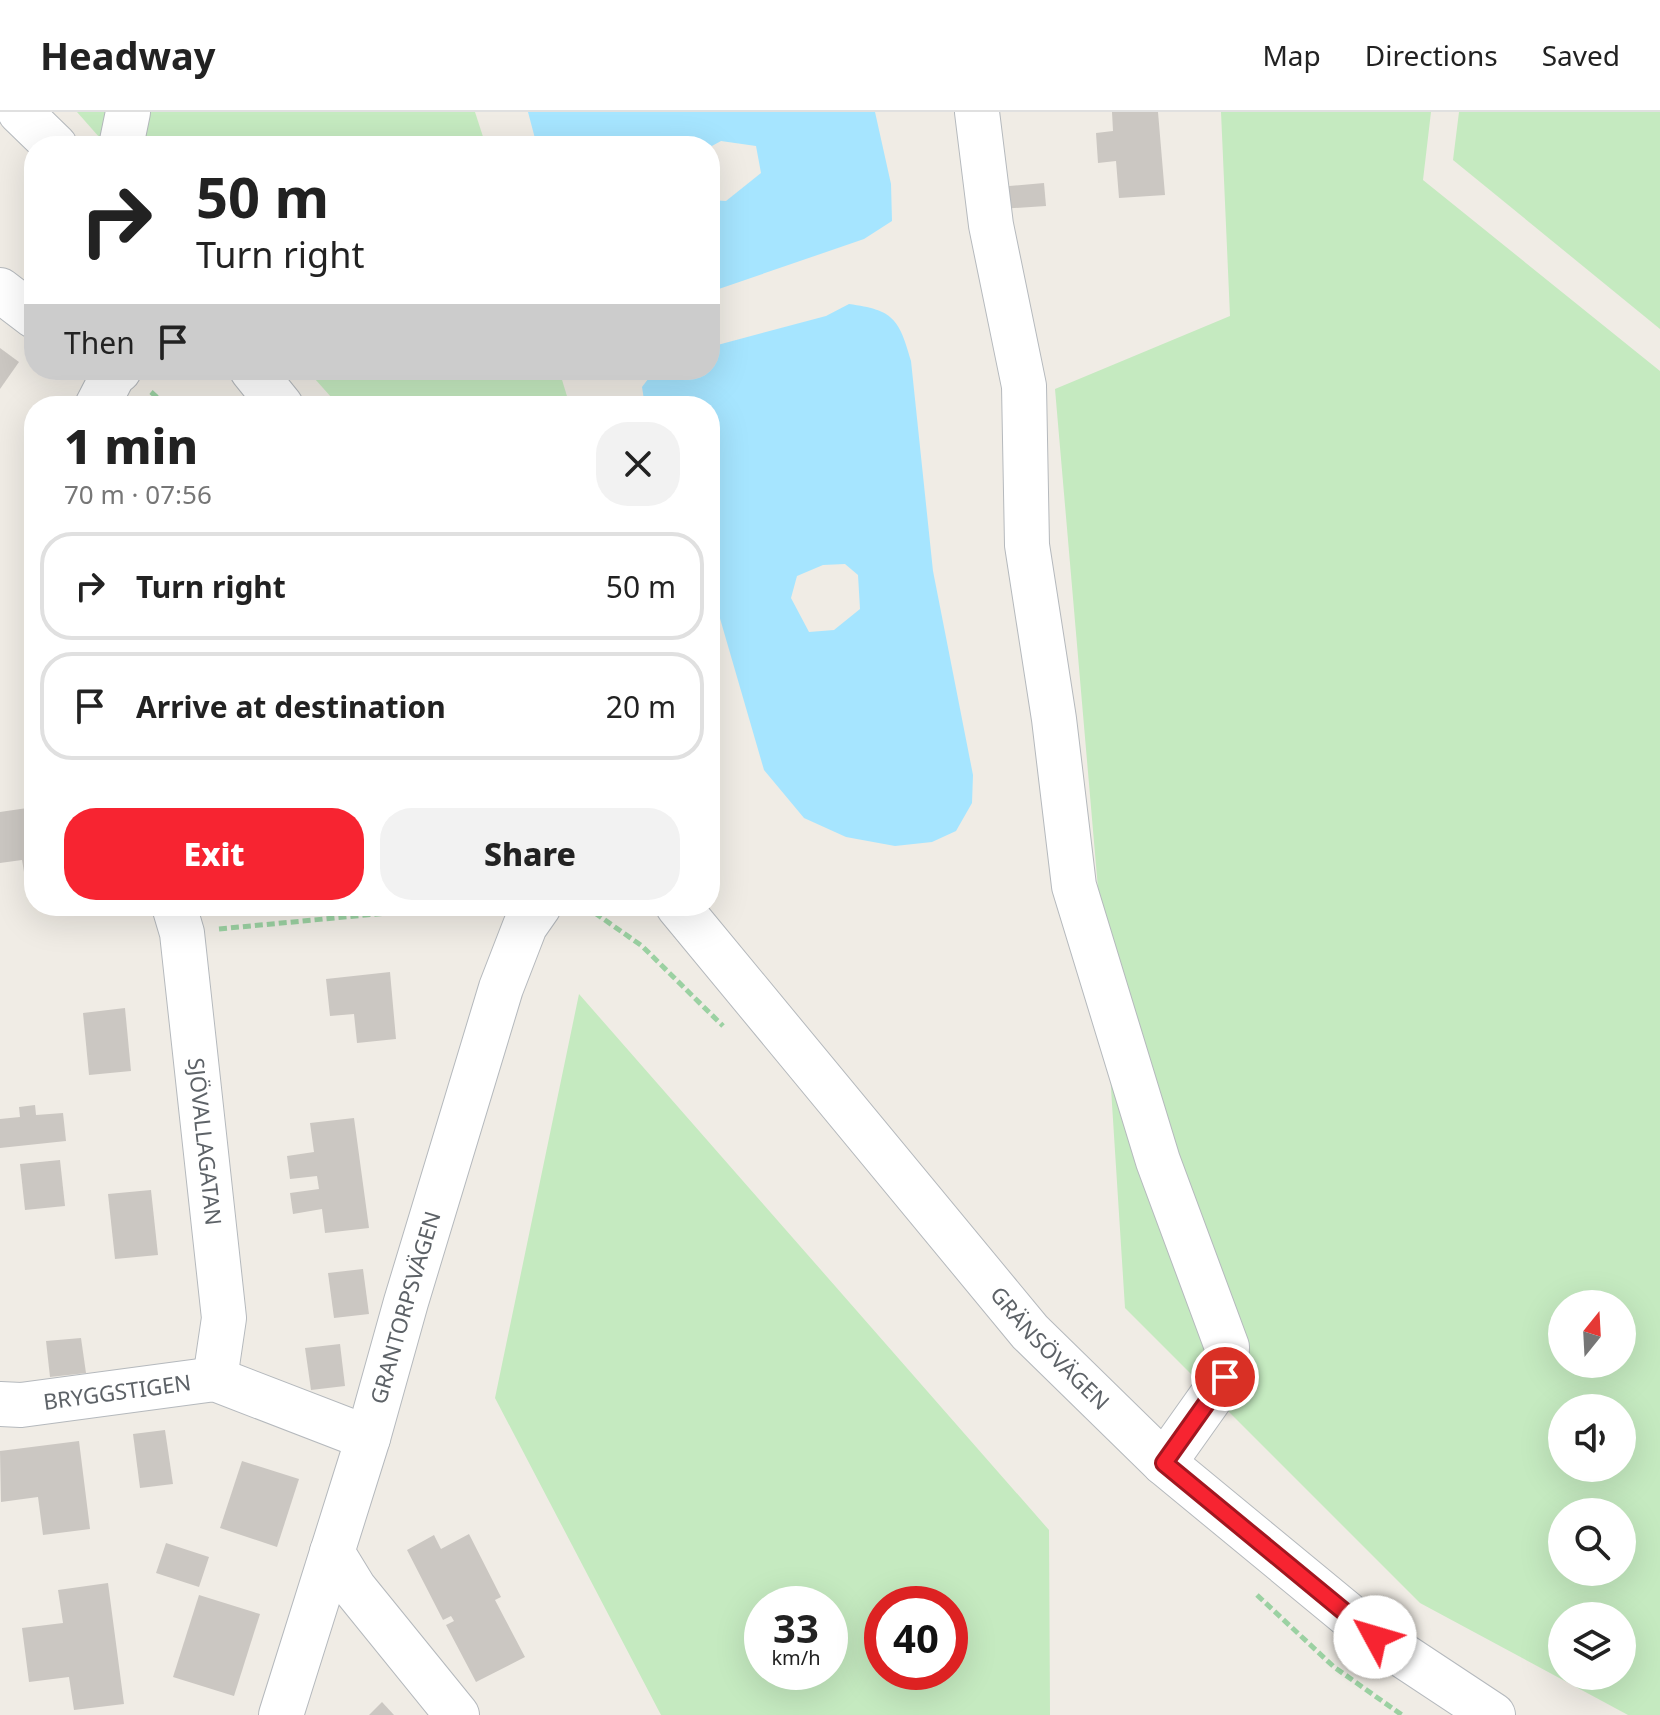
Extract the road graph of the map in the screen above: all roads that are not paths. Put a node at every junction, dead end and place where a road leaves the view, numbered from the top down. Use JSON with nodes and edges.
{"nodes":[{"id":1,"x":20,"y":112,"type":"edge"},
{"id":2,"x":128,"y":112,"type":"edge"},
{"id":3,"x":977,"y":112,"type":"edge"},
{"id":4,"x":45,"y":136,"type":"edge"},
{"id":5,"x":123,"y":136,"type":"edge"},
{"id":6,"x":0,"y":290,"type":"edge"},
{"id":7,"x":24,"y":308,"type":"edge"},
{"id":8,"x":260,"y":380,"type":"edge"},
{"id":9,"x":273,"y":396,"type":"edge"},
{"id":10,"x":532,"y":916,"type":"edge"},
{"id":11,"x":686,"y":916,"type":"edge"},
{"id":12,"x":178,"y":920,"type":"edge"},
{"id":13,"x":215,"y":1379,"type":"junction"},
{"id":14,"x":0,"y":1404,"type":"edge"},
{"id":15,"x":368,"y":1438,"type":"junction"},
{"id":16,"x":1164,"y":1463,"type":"junction"},
{"id":17,"x":332,"y":1552,"type":"junction"},
{"id":18,"x":281,"y":1715,"type":"edge"},
{"id":19,"x":457,"y":1715,"type":"edge"},
{"id":20,"x":1493,"y":1715,"type":"edge"}],
"edges":[{"from":1,"to":4,"type":"street"},
{"from":2,"to":5,"type":"street"},
{"from":3,"to":16,"type":"street"},
{"from":6,"to":7,"type":"street"},
{"from":8,"to":9,"type":"street"},
{"from":10,"to":15,"type":"street","name":"GRANTORPSVÄGEN"},
{"from":11,"to":16,"type":"street","name":"GRÄNSÖVÄGEN"},
{"from":12,"to":13,"type":"street","name":"SJÖVALLAGATAN"},
{"from":13,"to":14,"type":"street","name":"BRYGGSTIGEN"},
{"from":13,"to":15,"type":"street","name":"BRYGGSTIGEN"},
{"from":15,"to":17,"type":"street","name":"GRANTORPSVÄGEN"},
{"from":16,"to":20,"type":"street","name":"GRÄNSÖVÄGEN"},
{"from":17,"to":18,"type":"street","name":"GRANTORPSVÄGEN"},
{"from":17,"to":19,"type":"street"}]}
